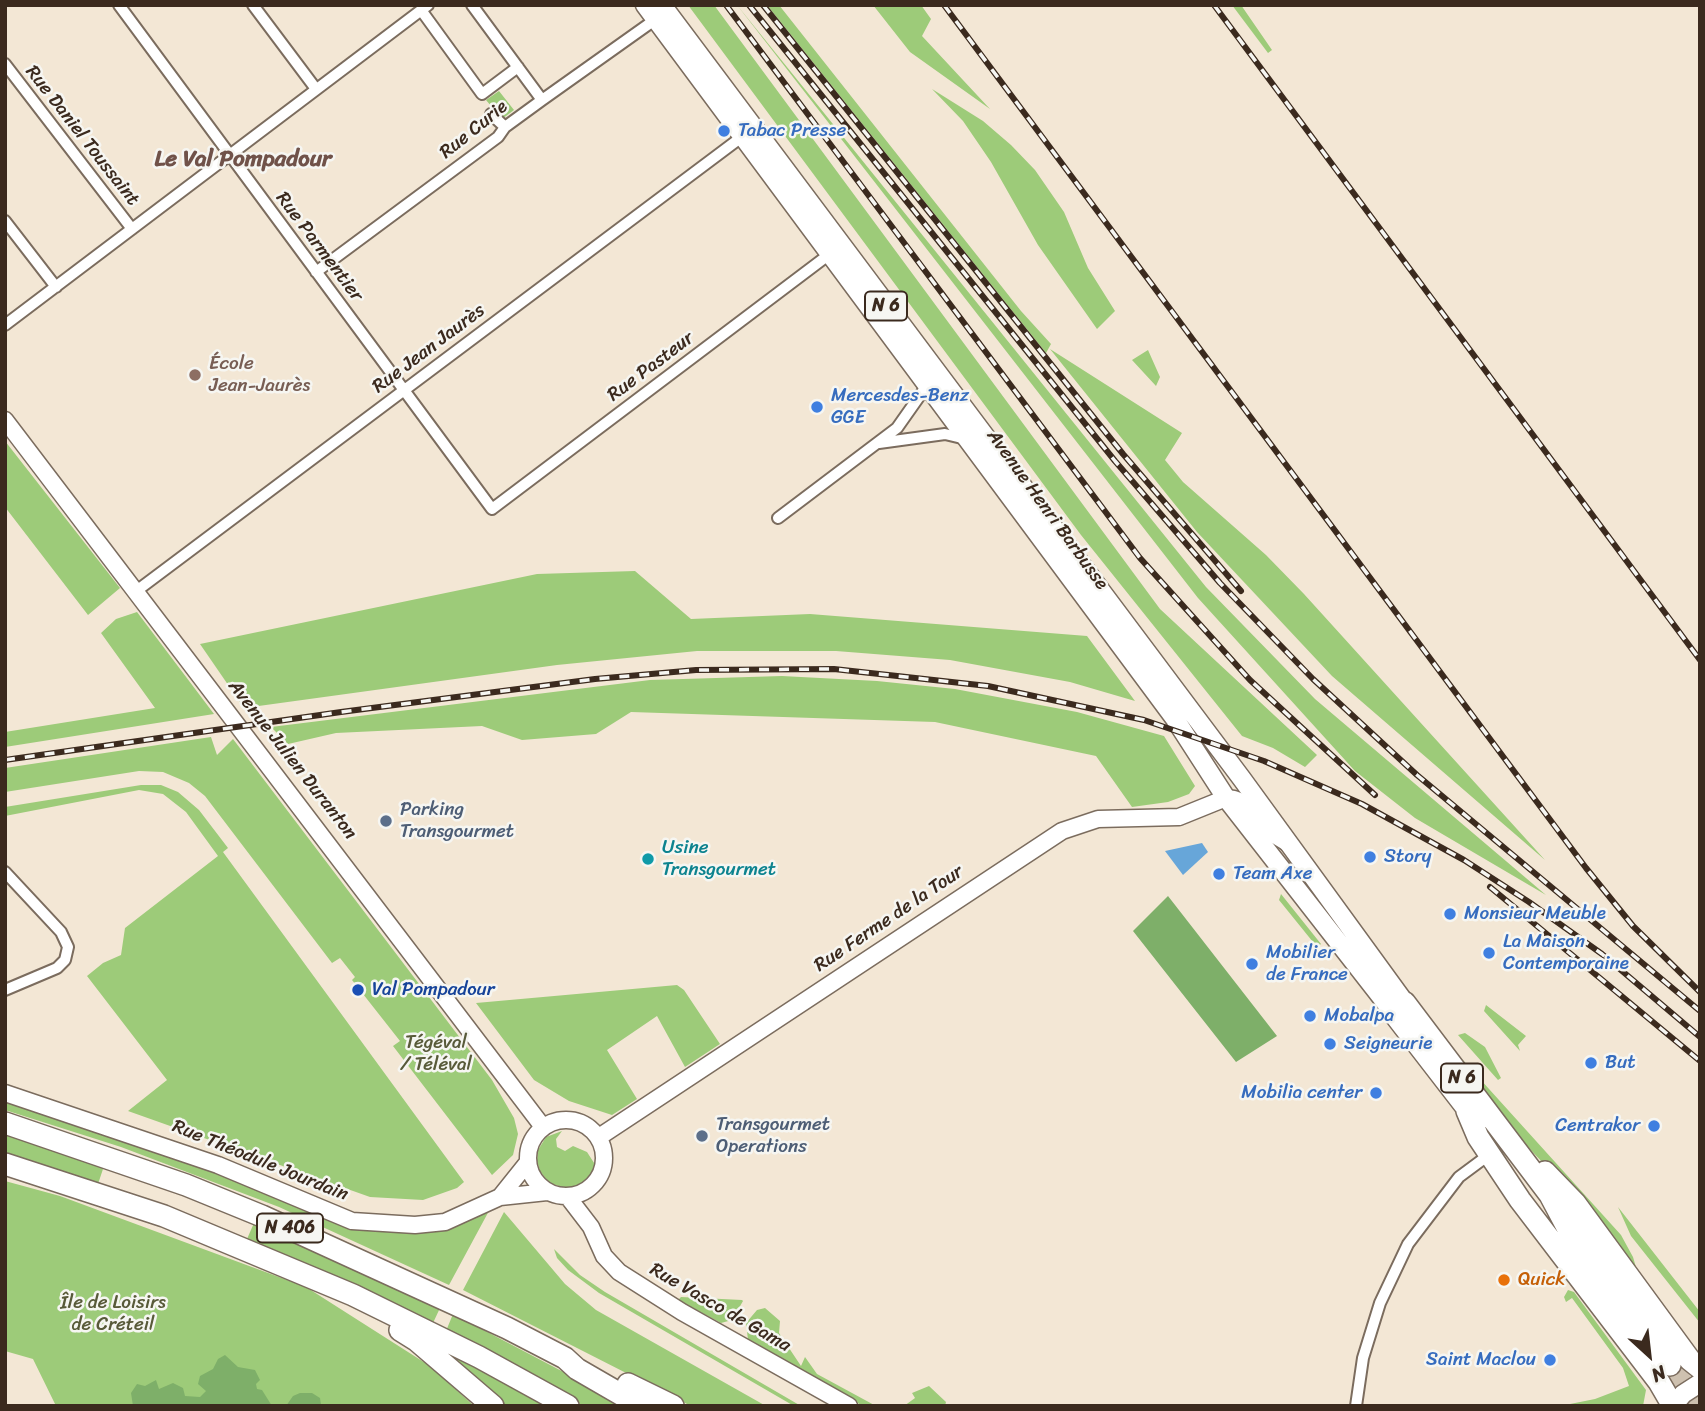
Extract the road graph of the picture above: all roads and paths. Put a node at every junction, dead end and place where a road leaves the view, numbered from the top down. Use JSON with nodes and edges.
{"nodes":[{"id":1,"x":119,"y":5,"type":"edge"},
{"id":2,"x":253,"y":5,"type":"edge"},
{"id":3,"x":472,"y":5,"type":"edge"},
{"id":4,"x":425,"y":8,"type":"edge"},
{"id":5,"x":654,"y":10,"type":"edge"},
{"id":6,"x":5,"y":64,"type":"edge"},
{"id":7,"x":518,"y":67,"type":"junction"},
{"id":8,"x":316,"y":89,"type":"junction"},
{"id":9,"x":542,"y":100,"type":"junction"},
{"id":10,"x":491,"y":114,"type":"dead end"},
{"id":11,"x":505,"y":127,"type":"junction"},
{"id":12,"x":743,"y":136,"type":"junction"},
{"id":13,"x":230,"y":155,"type":"junction"},
{"id":14,"x":5,"y":221,"type":"edge"},
{"id":15,"x":132,"y":229,"type":"junction"},
{"id":16,"x":831,"y":253,"type":"junction"},
{"id":17,"x":316,"y":272,"type":"junction"},
{"id":18,"x":56,"y":287,"type":"junction"},
{"id":19,"x":5,"y":325,"type":"edge"},
{"id":20,"x":928,"y":384,"type":"junction"},
{"id":21,"x":404,"y":390,"type":"junction"},
{"id":22,"x":5,"y":420,"type":"edge"},
{"id":23,"x":970,"y":440,"type":"junction"},
{"id":24,"x":879,"y":443,"type":"junction"},
{"id":25,"x":492,"y":509,"type":"joint"},
{"id":26,"x":778,"y":518,"type":"dead end"},
{"id":27,"x":135,"y":592,"type":"junction"},
{"id":28,"x":1226,"y":798,"type":"junction"},
{"id":29,"x":1289,"y":844,"type":"junction"},
{"id":30,"x":5,"y":872,"type":"edge"},
{"id":31,"x":5,"y":990,"type":"edge"},
{"id":32,"x":1397,"y":1005,"type":"junction"},
{"id":33,"x":5,"y":1093,"type":"edge"},
{"id":34,"x":1467,"y":1111,"type":"junction"},
{"id":35,"x":5,"y":1123,"type":"edge"},
{"id":36,"x":544,"y":1127,"type":"junction"},
{"id":37,"x":599,"y":1137,"type":"junction"},
{"id":38,"x":1518,"y":1153,"type":"junction"},
{"id":39,"x":1490,"y":1154,"type":"junction"},
{"id":40,"x":528,"y":1162,"type":"junction"},
{"id":41,"x":5,"y":1164,"type":"edge"},
{"id":42,"x":597,"y":1182,"type":"junction"},
{"id":43,"x":547,"y":1192,"type":"junction"},
{"id":44,"x":500,"y":1197,"type":"junction"},
{"id":45,"x":568,"y":1197,"type":"junction"},
{"id":46,"x":1556,"y":1211,"type":"junction"},
{"id":47,"x":591,"y":1227,"type":"junction"},
{"id":48,"x":324,"y":1283,"type":"junction"},
{"id":49,"x":565,"y":1359,"type":"junction"},
{"id":50,"x":1670,"y":1365,"type":"tunnel mouth"},
{"id":51,"x":1700,"y":1368,"type":"edge"},
{"id":52,"x":1700,"y":1383,"type":"edge"},
{"id":53,"x":493,"y":1406,"type":"edge"},
{"id":54,"x":568,"y":1406,"type":"edge"},
{"id":55,"x":641,"y":1406,"type":"edge"},
{"id":56,"x":673,"y":1406,"type":"edge"},
{"id":57,"x":849,"y":1406,"type":"edge"},
{"id":58,"x":1356,"y":1406,"type":"edge"},
{"id":59,"x":1673,"y":1406,"type":"edge"}],
"edges":[{"from":1,"to":13,"type":"street","name":"Rue Parmentier"},
{"from":2,"to":8,"type":"street"},
{"from":3,"to":7,"type":"street"},
{"from":4,"to":7,"type":"street"},
{"from":4,"to":8,"type":"street"},
{"from":5,"to":9,"type":"street","name":"Rue Curie"},
{"from":5,"to":12,"type":"main road","name":"Avenue Henri Barbusse","number":"N 6"},
{"from":5,"to":29,"type":"main road","name":"Avenue Henri Barbusse","number":"N 6"},
{"from":6,"to":15,"type":"street","name":"Rue Daniel Toussaint"},
{"from":7,"to":9,"type":"street"},
{"from":8,"to":13,"type":"street"},
{"from":9,"to":11,"type":"street","name":"Rue Curie"},
{"from":10,"to":11,"type":"street"},
{"from":11,"to":17,"type":"street","name":"Rue Curie"},
{"from":12,"to":16,"type":"main road","name":"Avenue Henri Barbusse","number":"N 6"},
{"from":12,"to":21,"type":"street","name":"Rue Jean Jaurès"},
{"from":13,"to":15,"type":"street"},
{"from":13,"to":17,"type":"street","name":"Rue Parmentier"},
{"from":14,"to":18,"type":"street"},
{"from":15,"to":18,"type":"street"},
{"from":16,"to":20,"type":"main road","name":"Avenue Henri Barbusse","number":"N 6"},
{"from":16,"to":25,"type":"street","name":"Rue Pasteur"},
{"from":17,"to":21,"type":"street","name":"Rue Parmentier"},
{"from":18,"to":19,"type":"street"},
{"from":20,"to":23,"type":"main road","name":"Avenue Henri Barbusse","number":"N 6"},
{"from":20,"to":24,"type":"street"},
{"from":21,"to":25,"type":"street","name":"Rue Parmentier"},
{"from":21,"to":27,"type":"street","name":"Rue Jean Jaurès"},
{"from":22,"to":27,"type":"main road","name":"Avenue Julien Duranton"},
{"from":23,"to":24,"type":"street"},
{"from":23,"to":28,"type":"main road","name":"Avenue Henri Barbusse","number":"N 6"},
{"from":24,"to":26,"type":"street"},
{"from":27,"to":36,"type":"main road","name":"Avenue Julien Duranton"},
{"from":28,"to":29,"type":"main road"},
{"from":28,"to":32,"type":"main road","name":"Avenue Henri Barbusse","number":"N 6"},
{"from":28,"to":37,"type":"main road","name":"Rue Ferme de la Tour"},
{"from":29,"to":32,"type":"main road","name":"Avenue Henri Barbusse","number":"N 6"},
{"from":30,"to":31,"type":"street"},
{"from":32,"to":34,"type":"highway","number":"N 6"},
{"from":32,"to":38,"type":"highway","number":"N 6"},
{"from":33,"to":44,"type":"main road","name":"Rue Théodule Jourdain"},
{"from":34,"to":39,"type":"highway"},
{"from":34,"to":46,"type":"highway","number":"N 6"},
{"from":35,"to":49,"type":"highway","number":"N 406"},
{"from":36,"to":37,"type":"main road"},
{"from":36,"to":40,"type":"main road"},
{"from":37,"to":42,"type":"main road"},
{"from":38,"to":46,"type":"highway","number":"N 6"},
{"from":38,"to":51,"type":"highway"},
{"from":39,"to":58,"type":"street"},
{"from":39,"to":59,"type":"highway"},
{"from":40,"to":43,"type":"main road"},
{"from":40,"to":44,"type":"main road","name":"Rue Théodule Jourdain"},
{"from":41,"to":48,"type":"highway","number":"N 406"},
{"from":42,"to":45,"type":"main road"},
{"from":42,"to":47,"type":"main road"},
{"from":43,"to":44,"type":"main road","name":"Rue Théodule Jourdain"},
{"from":43,"to":45,"type":"main road"},
{"from":45,"to":47,"type":"main road","name":"Rue Vasco de Gama"},
{"from":46,"to":50,"type":"highway","number":"N 6"},
{"from":47,"to":57,"type":"main road","name":"Rue Vasco de Gama"},
{"from":48,"to":53,"type":"highway"},
{"from":48,"to":54,"type":"highway","number":"N 406"},
{"from":49,"to":55,"type":"highway","number":"N 406"},
{"from":49,"to":56,"type":"highway"},
{"from":52,"to":59,"type":"main road"}]}
